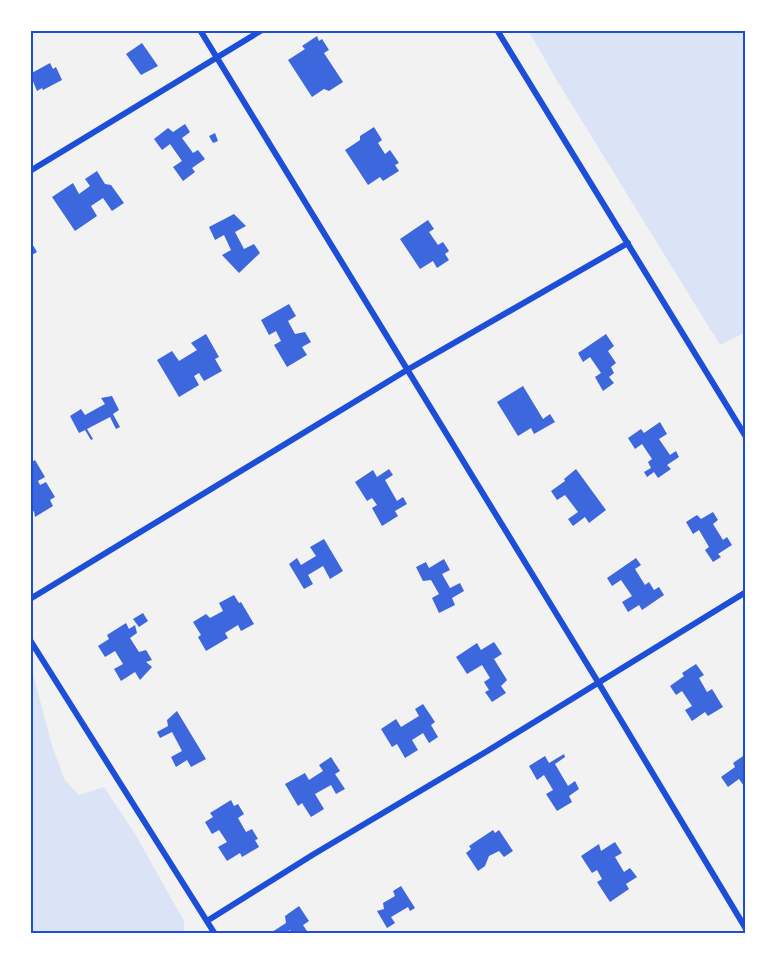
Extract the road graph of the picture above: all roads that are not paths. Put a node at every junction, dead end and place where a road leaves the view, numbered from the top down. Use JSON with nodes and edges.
{"nodes":[{"id":1,"x":200,"y":30,"type":"edge"},
{"id":2,"x":262,"y":30,"type":"edge"},
{"id":3,"x":497,"y":30,"type":"edge"},
{"id":4,"x":217,"y":58,"type":"junction"},
{"id":5,"x":30,"y":171,"type":"edge"},
{"id":6,"x":628,"y":243,"type":"junction"},
{"id":7,"x":407,"y":369,"type":"junction"},
{"id":8,"x":746,"y":437,"type":"edge"},
{"id":9,"x":746,"y":592,"type":"edge"},
{"id":10,"x":30,"y":599,"type":"edge"},
{"id":11,"x":30,"y":640,"type":"edge"},
{"id":12,"x":598,"y":682,"type":"junction"},
{"id":13,"x":207,"y":921,"type":"junction"},
{"id":14,"x":746,"y":929,"type":"edge"},
{"id":15,"x":215,"y":934,"type":"edge"}],
"edges":[{"from":1,"to":4,"type":"street"},
{"from":2,"to":4,"type":"street"},
{"from":3,"to":6,"type":"street"},
{"from":4,"to":5,"type":"street"},
{"from":4,"to":7,"type":"street"},
{"from":6,"to":7,"type":"street"},
{"from":6,"to":8,"type":"street"},
{"from":7,"to":10,"type":"street"},
{"from":7,"to":12,"type":"street"},
{"from":9,"to":12,"type":"street"},
{"from":11,"to":13,"type":"street"},
{"from":12,"to":13,"type":"street"},
{"from":12,"to":14,"type":"street"},
{"from":13,"to":15,"type":"street"}]}
